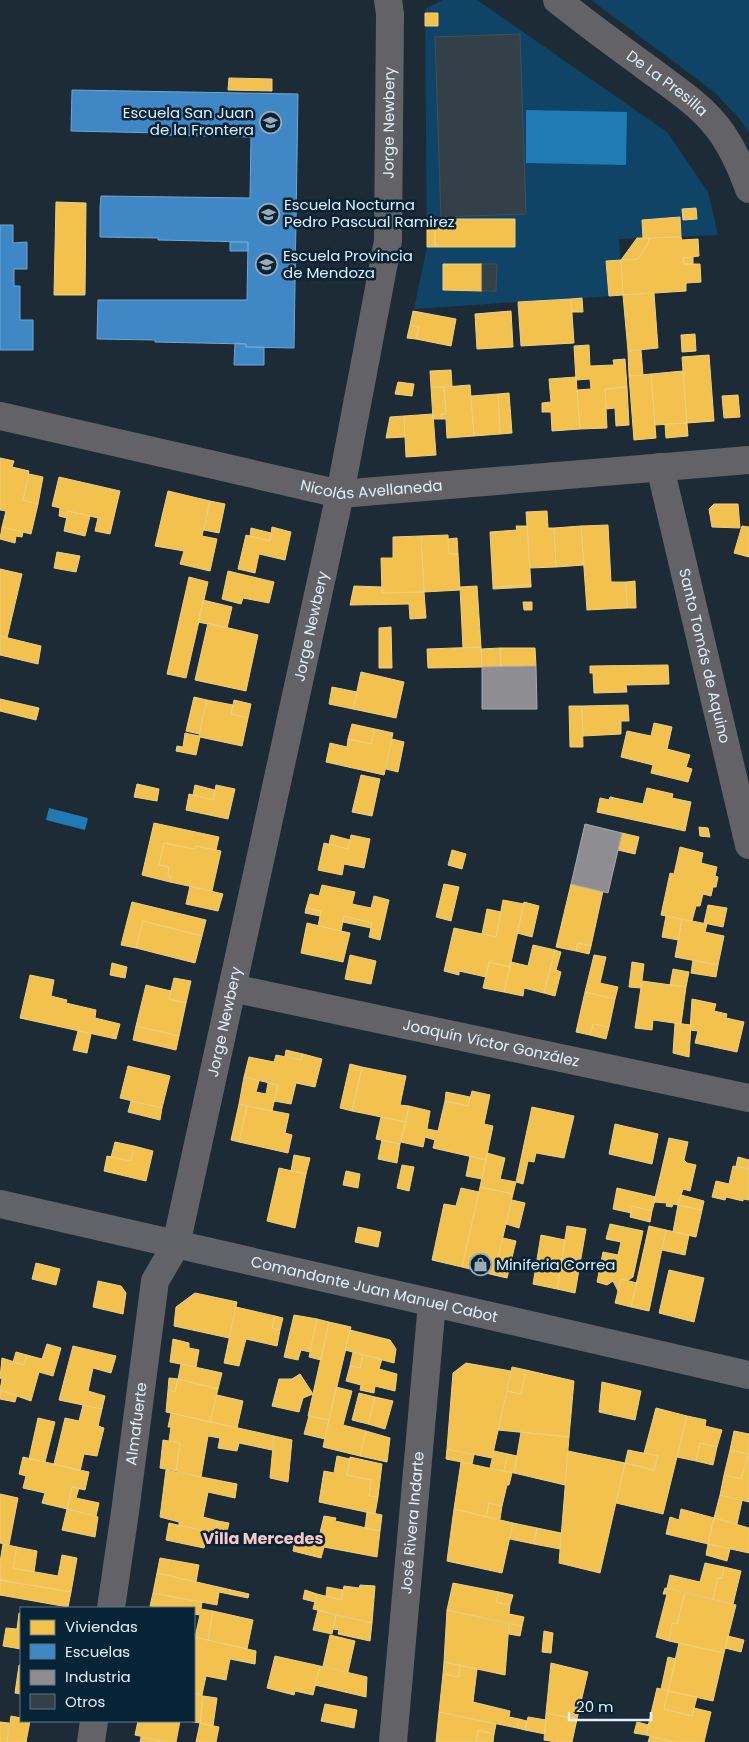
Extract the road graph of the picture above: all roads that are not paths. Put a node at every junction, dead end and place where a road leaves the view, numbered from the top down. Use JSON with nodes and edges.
{"nodes":[{"id":1,"x":388,"y":0,"type":"edge"},
{"id":2,"x":557,"y":0,"type":"edge"},
{"id":3,"x":749,"y":189,"type":"edge"},
{"id":4,"x":0,"y":416,"type":"edge"},
{"id":5,"x":749,"y":460,"type":"edge"},
{"id":6,"x":660,"y":467,"type":"junction"},
{"id":7,"x":340,"y":494,"type":"junction"},
{"id":8,"x":749,"y":845,"type":"edge"},
{"id":9,"x":232,"y":988,"type":"junction"},
{"id":10,"x":749,"y":1098,"type":"edge"},
{"id":11,"x":0,"y":1204,"type":"edge"},
{"id":12,"x":176,"y":1244,"type":"junction"},
{"id":13,"x":432,"y":1303,"type":"junction"},
{"id":14,"x":749,"y":1375,"type":"edge"},
{"id":15,"x":111,"y":1607,"type":"edge"},
{"id":16,"x":94,"y":1722,"type":"edge"},
{"id":17,"x":91,"y":1742,"type":"edge"},
{"id":18,"x":392,"y":1742,"type":"edge"}],
"edges":[{"from":1,"to":7,"type":"street","name":"Jorge Newbery"},
{"from":2,"to":3,"type":"street","name":"De La Presilla"},
{"from":4,"to":7,"type":"street","name":"Nicolás Avellaneda"},
{"from":5,"to":6,"type":"street","name":"Nicolás Avellaneda"},
{"from":6,"to":7,"type":"street","name":"Nicolás Avellaneda"},
{"from":6,"to":8,"type":"street","name":"Santo Tomás de Aquino"},
{"from":7,"to":9,"type":"street","name":"Jorge Newbery"},
{"from":9,"to":10,"type":"street","name":"Joaquín Víctor González"},
{"from":9,"to":12,"type":"street","name":"Jorge Newbery"},
{"from":11,"to":12,"type":"main road","name":"Comandante Juan Manuel Cabot"},
{"from":12,"to":13,"type":"main road","name":"Comandante Juan Manuel Cabot"},
{"from":12,"to":15,"type":"street","name":"Almafuerte"},
{"from":13,"to":14,"type":"main road","name":"Comandante Juan Manuel Cabot"},
{"from":13,"to":18,"type":"street","name":"José Rivera Indarte"},
{"from":16,"to":17,"type":"street"}]}
